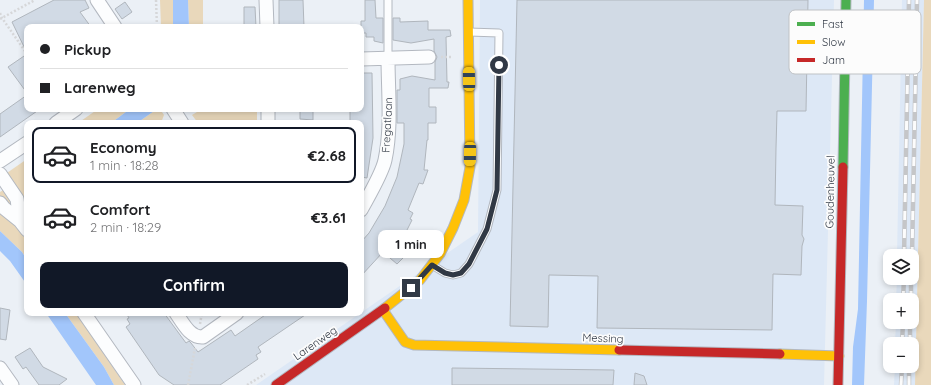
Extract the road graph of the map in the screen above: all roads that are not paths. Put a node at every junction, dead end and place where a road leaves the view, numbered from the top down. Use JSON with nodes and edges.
{"nodes":[{"id":1,"x":98,"y":0,"type":"edge"},
{"id":2,"x":266,"y":0,"type":"edge"},
{"id":3,"x":388,"y":0,"type":"edge"},
{"id":4,"x":468,"y":0,"type":"edge"},
{"id":5,"x":846,"y":0,"type":"edge"},
{"id":6,"x":846,"y":10,"type":"edge"},
{"id":7,"x":113,"y":24,"type":"edge"},
{"id":8,"x":267,"y":24,"type":"edge"},
{"id":9,"x":468,"y":32,"type":"junction"},
{"id":10,"x":428,"y":57,"type":"dead end"},
{"id":11,"x":388,"y":58,"type":"junction"},
{"id":12,"x":364,"y":59,"type":"edge"},
{"id":13,"x":845,"y":74,"type":"edge"},
{"id":14,"x":72,"y":112,"type":"edge"},
{"id":15,"x":60,"y":120,"type":"edge"},
{"id":16,"x":24,"y":145,"type":"edge"},
{"id":17,"x":0,"y":161,"type":"edge"},
{"id":18,"x":0,"y":174,"type":"edge"},
{"id":19,"x":0,"y":203,"type":"edge"},
{"id":20,"x":364,"y":205,"type":"edge"},
{"id":21,"x":24,"y":225,"type":"edge"},
{"id":22,"x":432,"y":265,"type":"junction"},
{"id":23,"x":383,"y":310,"type":"junction"},
{"id":24,"x":86,"y":316,"type":"edge"},
{"id":25,"x":178,"y":316,"type":"edge"},
{"id":26,"x":233,"y":316,"type":"edge"},
{"id":27,"x":839,"y":356,"type":"junction"},
{"id":28,"x":0,"y":368,"type":"edge"},
{"id":29,"x":12,"y":385,"type":"edge"},
{"id":30,"x":134,"y":385,"type":"edge"},
{"id":31,"x":276,"y":385,"type":"edge"},
{"id":32,"x":838,"y":385,"type":"edge"}],
"edges":[{"from":1,"to":7,"type":"street"},
{"from":2,"to":8,"type":"street"},
{"from":3,"to":11,"type":"lane"},
{"from":4,"to":9,"type":"street","name":"Larenweg"},
{"from":5,"to":6,"type":"street","name":"Goudenheuvel"},
{"from":9,"to":22,"type":"street","name":"Larenweg"},
{"from":9,"to":22,"type":"lane"},
{"from":10,"to":11,"type":"street"},
{"from":11,"to":12,"type":"street"},
{"from":11,"to":20,"type":"street","name":"Fregatlaan"},
{"from":13,"to":27,"type":"street","name":"Goudenheuvel"},
{"from":14,"to":15,"type":"street"},
{"from":16,"to":17,"type":"street"},
{"from":18,"to":21,"type":"street"},
{"from":19,"to":21,"type":"street"},
{"from":22,"to":23,"type":"street","name":"Larenweg"},
{"from":23,"to":27,"type":"street","name":"Messing"},
{"from":23,"to":31,"type":"street","name":"Larenweg"},
{"from":24,"to":30,"type":"street"},
{"from":25,"to":26,"type":"street"},
{"from":27,"to":32,"type":"street","name":"Goudenheuvel"},
{"from":28,"to":29,"type":"street"}]}
